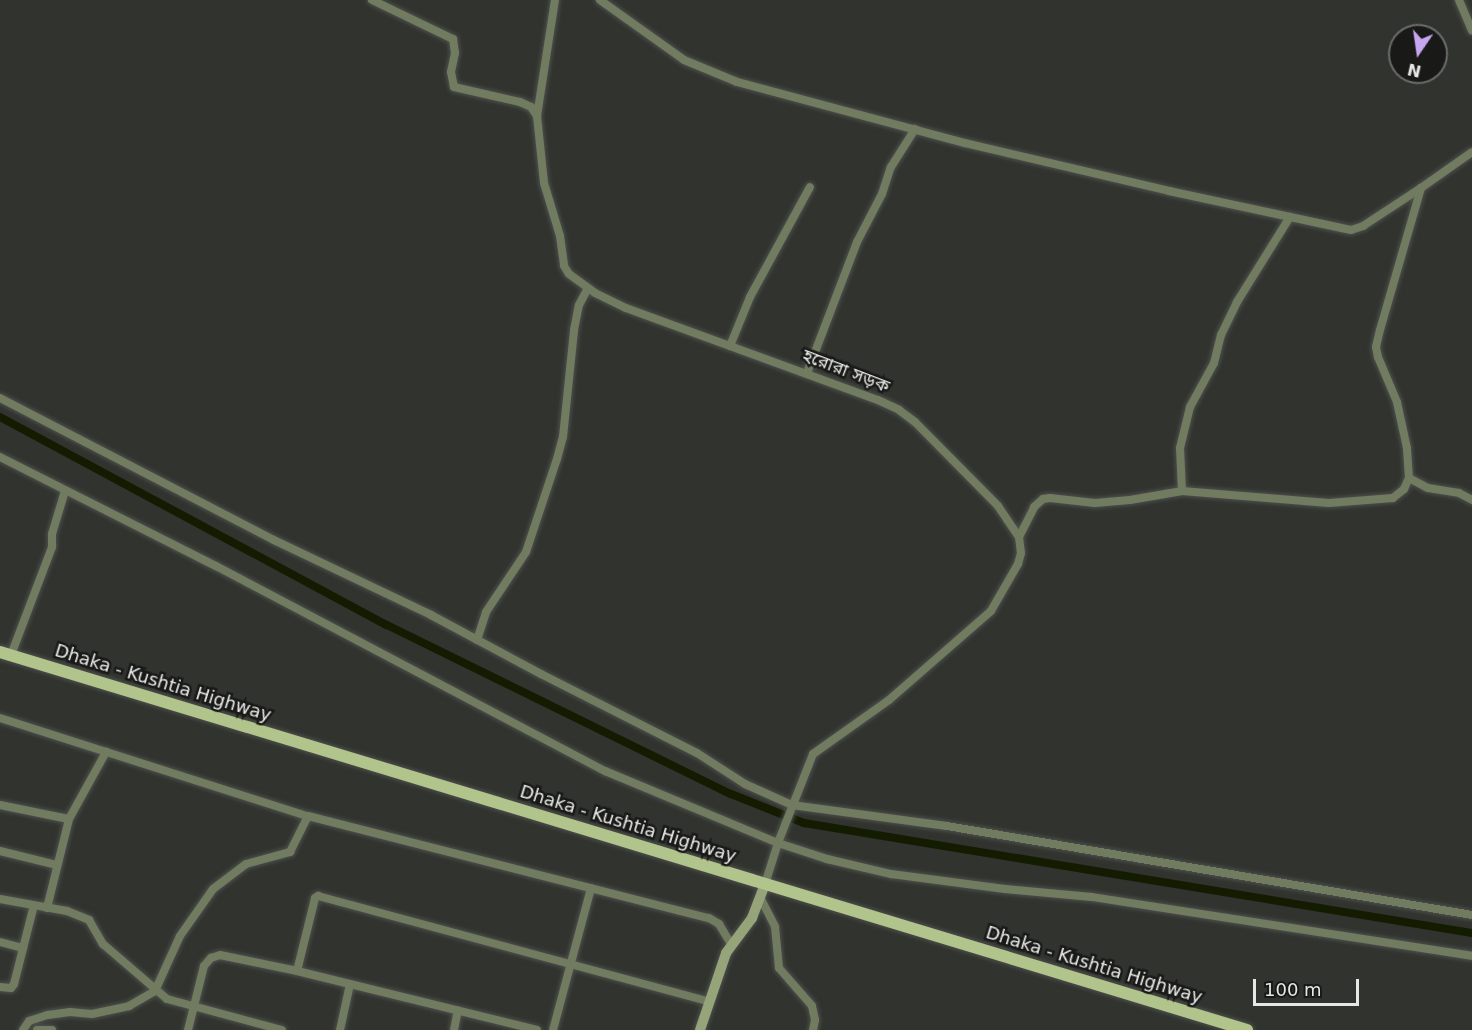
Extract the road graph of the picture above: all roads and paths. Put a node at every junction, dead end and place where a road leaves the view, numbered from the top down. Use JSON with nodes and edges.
{"nodes":[{"id":1,"x":372,"y":0,"type":"edge"},
{"id":2,"x":555,"y":0,"type":"edge"},
{"id":3,"x":600,"y":0,"type":"edge"},
{"id":4,"x":1459,"y":0,"type":"edge"},
{"id":5,"x":1472,"y":30,"type":"edge"},
{"id":6,"x":537,"y":116,"type":"junction"},
{"id":7,"x":915,"y":129,"type":"junction"},
{"id":8,"x":1472,"y":152,"type":"edge"},
{"id":9,"x":810,"y":186,"type":"dead end"},
{"id":10,"x":1421,"y":188,"type":"junction"},
{"id":11,"x":1290,"y":216,"type":"junction"},
{"id":12,"x":588,"y":288,"type":"junction"},
{"id":13,"x":729,"y":346,"type":"junction"},
{"id":14,"x":807,"y":373,"type":"junction"},
{"id":15,"x":0,"y":398,"type":"edge"},
{"id":16,"x":0,"y":457,"type":"edge"},
{"id":17,"x":1409,"y":478,"type":"junction"},
{"id":18,"x":65,"y":490,"type":"junction"},
{"id":19,"x":1182,"y":491,"type":"junction"},
{"id":20,"x":1472,"y":500,"type":"edge"},
{"id":21,"x":1019,"y":537,"type":"junction"},
{"id":22,"x":477,"y":640,"type":"junction"},
{"id":23,"x":6,"y":654,"type":"edge"},
{"id":24,"x":0,"y":718,"type":"edge"},
{"id":25,"x":106,"y":752,"type":"junction"},
{"id":26,"x":0,"y":805,"type":"edge"},
{"id":27,"x":792,"y":806,"type":"junction"},
{"id":28,"x":309,"y":816,"type":"junction"},
{"id":29,"x":69,"y":819,"type":"junction"},
{"id":30,"x":778,"y":843,"type":"junction"},
{"id":31,"x":0,"y":851,"type":"edge"},
{"id":32,"x":57,"y":865,"type":"junction"},
{"id":33,"x":765,"y":884,"type":"junction"},
{"id":34,"x":591,"y":888,"type":"junction"},
{"id":35,"x":0,"y":899,"type":"edge"},
{"id":36,"x":761,"y":899,"type":"junction"},
{"id":37,"x":34,"y":905,"type":"junction"},
{"id":38,"x":46,"y":908,"type":"junction"},
{"id":39,"x":1472,"y":915,"type":"edge"},
{"id":40,"x":0,"y":942,"type":"edge"},
{"id":41,"x":731,"y":944,"type":"junction"},
{"id":42,"x":23,"y":948,"type":"junction"},
{"id":43,"x":1472,"y":956,"type":"edge"},
{"id":44,"x":571,"y":963,"type":"junction"},
{"id":45,"x":297,"y":971,"type":"junction"},
{"id":46,"x":351,"y":984,"type":"junction"},
{"id":47,"x":0,"y":987,"type":"edge"},
{"id":48,"x":155,"y":991,"type":"junction"},
{"id":49,"x":708,"y":1001,"type":"junction"},
{"id":50,"x":194,"y":1007,"type":"junction"},
{"id":51,"x":458,"y":1010,"type":"junction"},
{"id":52,"x":517,"y":1028,"type":"edge"},
{"id":53,"x":23,"y":1030,"type":"edge"},
{"id":54,"x":37,"y":1030,"type":"edge"},
{"id":55,"x":52,"y":1030,"type":"edge"},
{"id":56,"x":188,"y":1030,"type":"edge"},
{"id":57,"x":282,"y":1030,"type":"edge"},
{"id":58,"x":340,"y":1030,"type":"edge"},
{"id":59,"x":453,"y":1030,"type":"edge"},
{"id":60,"x":537,"y":1030,"type":"edge"},
{"id":61,"x":553,"y":1030,"type":"edge"},
{"id":62,"x":700,"y":1030,"type":"edge"},
{"id":63,"x":813,"y":1030,"type":"edge"},
{"id":64,"x":1247,"y":1030,"type":"edge"}],
"edges":[{"from":1,"to":6,"type":"street"},
{"from":2,"to":6,"type":"street","name":"হরোরা সড়ক"},
{"from":3,"to":7,"type":"street"},
{"from":4,"to":5,"type":"street"},
{"from":6,"to":12,"type":"street","name":"হরোরা সড়ক"},
{"from":7,"to":11,"type":"street"},
{"from":7,"to":14,"type":"street"},
{"from":8,"to":10,"type":"street"},
{"from":9,"to":13,"type":"street"},
{"from":10,"to":11,"type":"street"},
{"from":10,"to":17,"type":"street"},
{"from":11,"to":19,"type":"street"},
{"from":12,"to":13,"type":"street","name":"হরোরা সড়ক"},
{"from":12,"to":22,"type":"street"},
{"from":13,"to":14,"type":"street","name":"হরোরা সড়ক"},
{"from":14,"to":21,"type":"street","name":"হরোরা সড়ক"},
{"from":15,"to":22,"type":"street"},
{"from":16,"to":18,"type":"street"},
{"from":17,"to":19,"type":"street"},
{"from":17,"to":20,"type":"street"},
{"from":18,"to":23,"type":"street"},
{"from":18,"to":30,"type":"street"},
{"from":19,"to":21,"type":"street"},
{"from":21,"to":27,"type":"street"},
{"from":22,"to":27,"type":"street"},
{"from":23,"to":33,"type":"main road","name":"Dhaka - Kushtia Highway"},
{"from":24,"to":25,"type":"street"},
{"from":25,"to":28,"type":"street"},
{"from":25,"to":29,"type":"street"},
{"from":26,"to":29,"type":"street"},
{"from":27,"to":30,"type":"street"},
{"from":27,"to":39,"type":"street"},
{"from":28,"to":34,"type":"street"},
{"from":28,"to":48,"type":"street"},
{"from":29,"to":32,"type":"street"},
{"from":30,"to":33,"type":"street"},
{"from":30,"to":43,"type":"street"},
{"from":31,"to":32,"type":"street"},
{"from":32,"to":38,"type":"street"},
{"from":33,"to":36,"type":"main road"},
{"from":33,"to":64,"type":"main road","name":"Dhaka - Kushtia Highway"},
{"from":34,"to":41,"type":"street"},
{"from":34,"to":44,"type":"street"},
{"from":35,"to":37,"type":"street"},
{"from":36,"to":41,"type":"main road"},
{"from":36,"to":63,"type":"street"},
{"from":37,"to":38,"type":"street"},
{"from":37,"to":42,"type":"street"},
{"from":38,"to":48,"type":"street"},
{"from":40,"to":42,"type":"street"},
{"from":41,"to":49,"type":"main road"},
{"from":42,"to":47,"type":"street"},
{"from":44,"to":45,"type":"street"},
{"from":44,"to":49,"type":"street"},
{"from":44,"to":61,"type":"street"},
{"from":45,"to":46,"type":"street"},
{"from":45,"to":50,"type":"street"},
{"from":46,"to":51,"type":"street"},
{"from":46,"to":58,"type":"street"},
{"from":48,"to":50,"type":"street"},
{"from":48,"to":53,"type":"street"},
{"from":49,"to":62,"type":"main road"},
{"from":50,"to":56,"type":"street"},
{"from":50,"to":57,"type":"street"},
{"from":51,"to":52,"type":"street"},
{"from":51,"to":59,"type":"street"},
{"from":52,"to":60,"type":"street"},
{"from":54,"to":55,"type":"street"}]}
